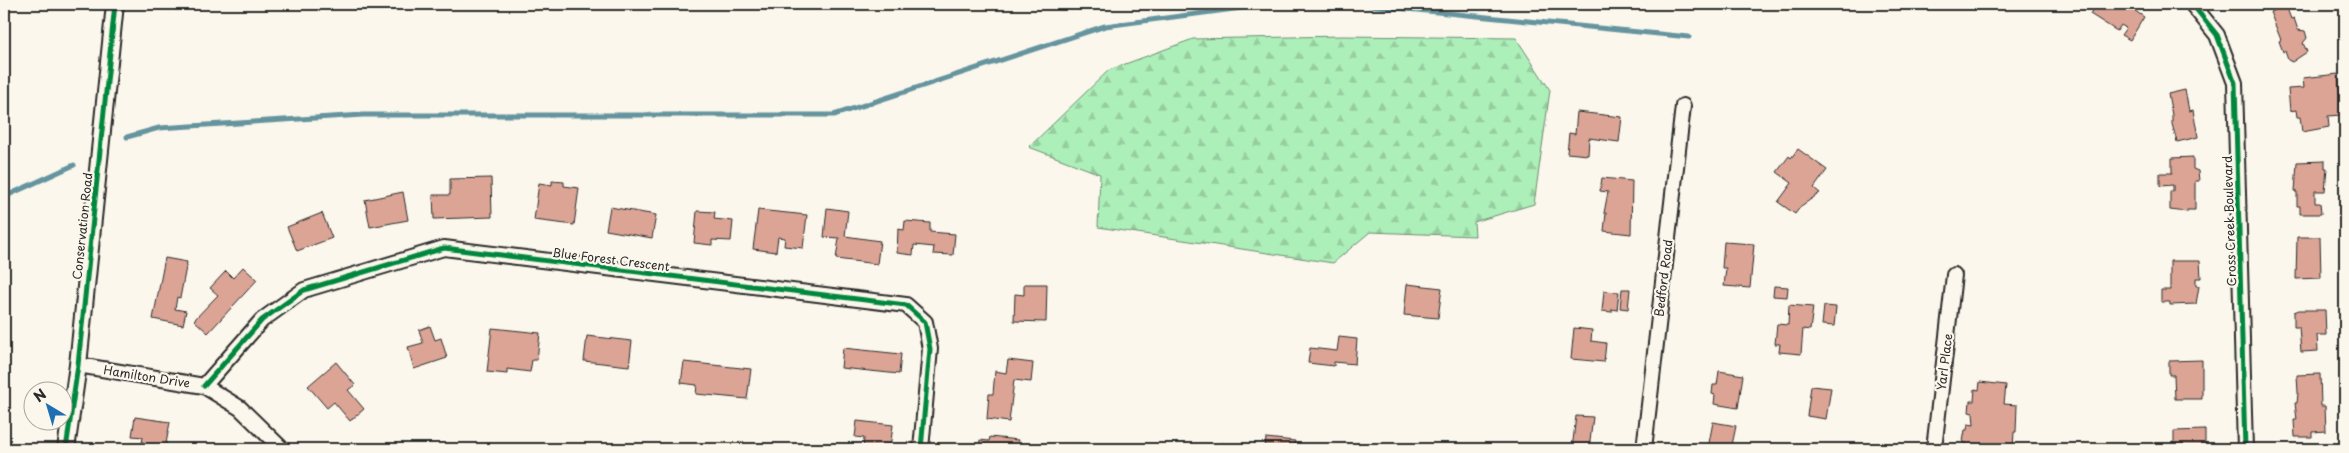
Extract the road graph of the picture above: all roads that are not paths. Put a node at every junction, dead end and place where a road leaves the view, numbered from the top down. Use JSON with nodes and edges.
{"nodes":[{"id":1,"x":115,"y":4,"type":"edge"},
{"id":2,"x":2192,"y":4,"type":"edge"},
{"id":3,"x":1683,"y":106,"type":"dead end"},
{"id":4,"x":1954,"y":275,"type":"dead end"},
{"id":5,"x":78,"y":365,"type":"junction"},
{"id":6,"x":204,"y":386,"type":"junction"},
{"id":7,"x":66,"y":449,"type":"edge"},
{"id":8,"x":282,"y":449,"type":"edge"},
{"id":9,"x":921,"y":449,"type":"edge"},
{"id":10,"x":1644,"y":449,"type":"edge"},
{"id":11,"x":1934,"y":449,"type":"edge"},
{"id":12,"x":2245,"y":449,"type":"edge"}],
"edges":[{"from":1,"to":5,"type":"street","name":"Conservation Road"},
{"from":2,"to":12,"type":"street","name":"Cross Creek Boulevard"},
{"from":3,"to":10,"type":"street","name":"Bedford Road"},
{"from":4,"to":11,"type":"street","name":"Yarl Place"},
{"from":5,"to":6,"type":"street","name":"Hamilton Drive"},
{"from":5,"to":7,"type":"street","name":"Conservation Road"},
{"from":6,"to":8,"type":"street","name":"Hamilton Drive"},
{"from":6,"to":9,"type":"street","name":"Blue Forest Crescent"}]}
